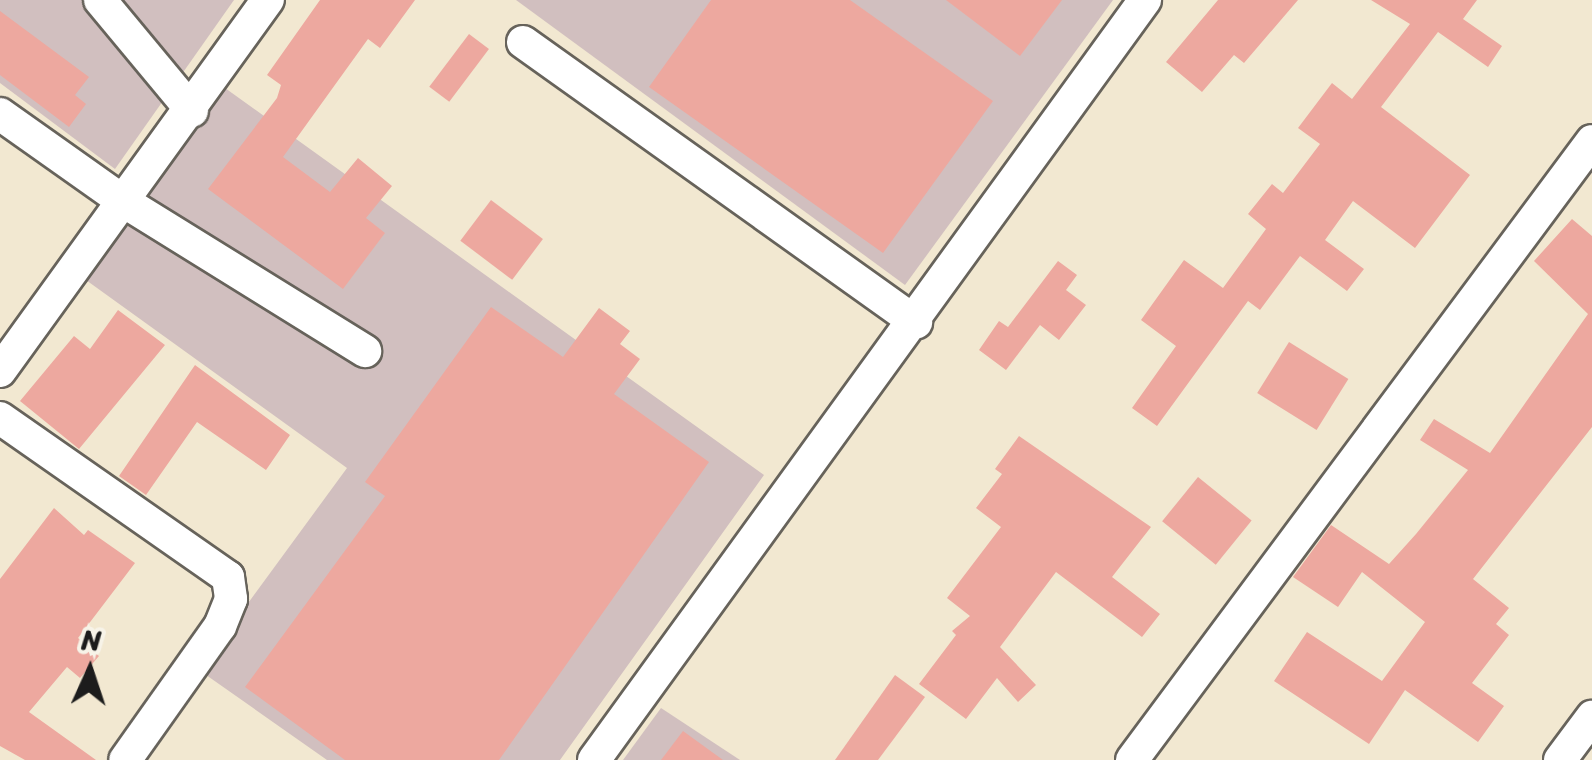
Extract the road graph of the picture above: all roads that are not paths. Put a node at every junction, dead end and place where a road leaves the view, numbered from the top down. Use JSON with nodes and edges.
{"nodes":[{"id":1,"x":268,"y":0,"type":"edge"},
{"id":2,"x":1146,"y":0,"type":"edge"},
{"id":3,"x":111,"y":5,"type":"edge"},
{"id":4,"x":523,"y":42,"type":"dead end"},
{"id":5,"x":192,"y":111,"type":"junction"},
{"id":6,"x":0,"y":114,"type":"edge"},
{"id":7,"x":1589,"y":152,"type":"edge"},
{"id":8,"x":123,"y":201,"type":"junction"},
{"id":9,"x":916,"y":322,"type":"junction"},
{"id":10,"x":365,"y":350,"type":"dead end"},
{"id":11,"x":0,"y":371,"type":"edge"},
{"id":12,"x":0,"y":418,"type":"edge"},
{"id":13,"x":1592,"y":717,"type":"edge"},
{"id":14,"x":126,"y":760,"type":"edge"},
{"id":15,"x":594,"y":760,"type":"edge"},
{"id":16,"x":1132,"y":760,"type":"edge"},
{"id":17,"x":1560,"y":760,"type":"edge"}],
"edges":[{"from":1,"to":5,"type":"street"},
{"from":2,"to":9,"type":"street"},
{"from":3,"to":5,"type":"street"},
{"from":4,"to":9,"type":"street"},
{"from":5,"to":8,"type":"street"},
{"from":6,"to":8,"type":"street"},
{"from":7,"to":16,"type":"street"},
{"from":8,"to":10,"type":"street"},
{"from":8,"to":11,"type":"street"},
{"from":9,"to":15,"type":"street"},
{"from":12,"to":14,"type":"street"},
{"from":13,"to":17,"type":"street"}]}
